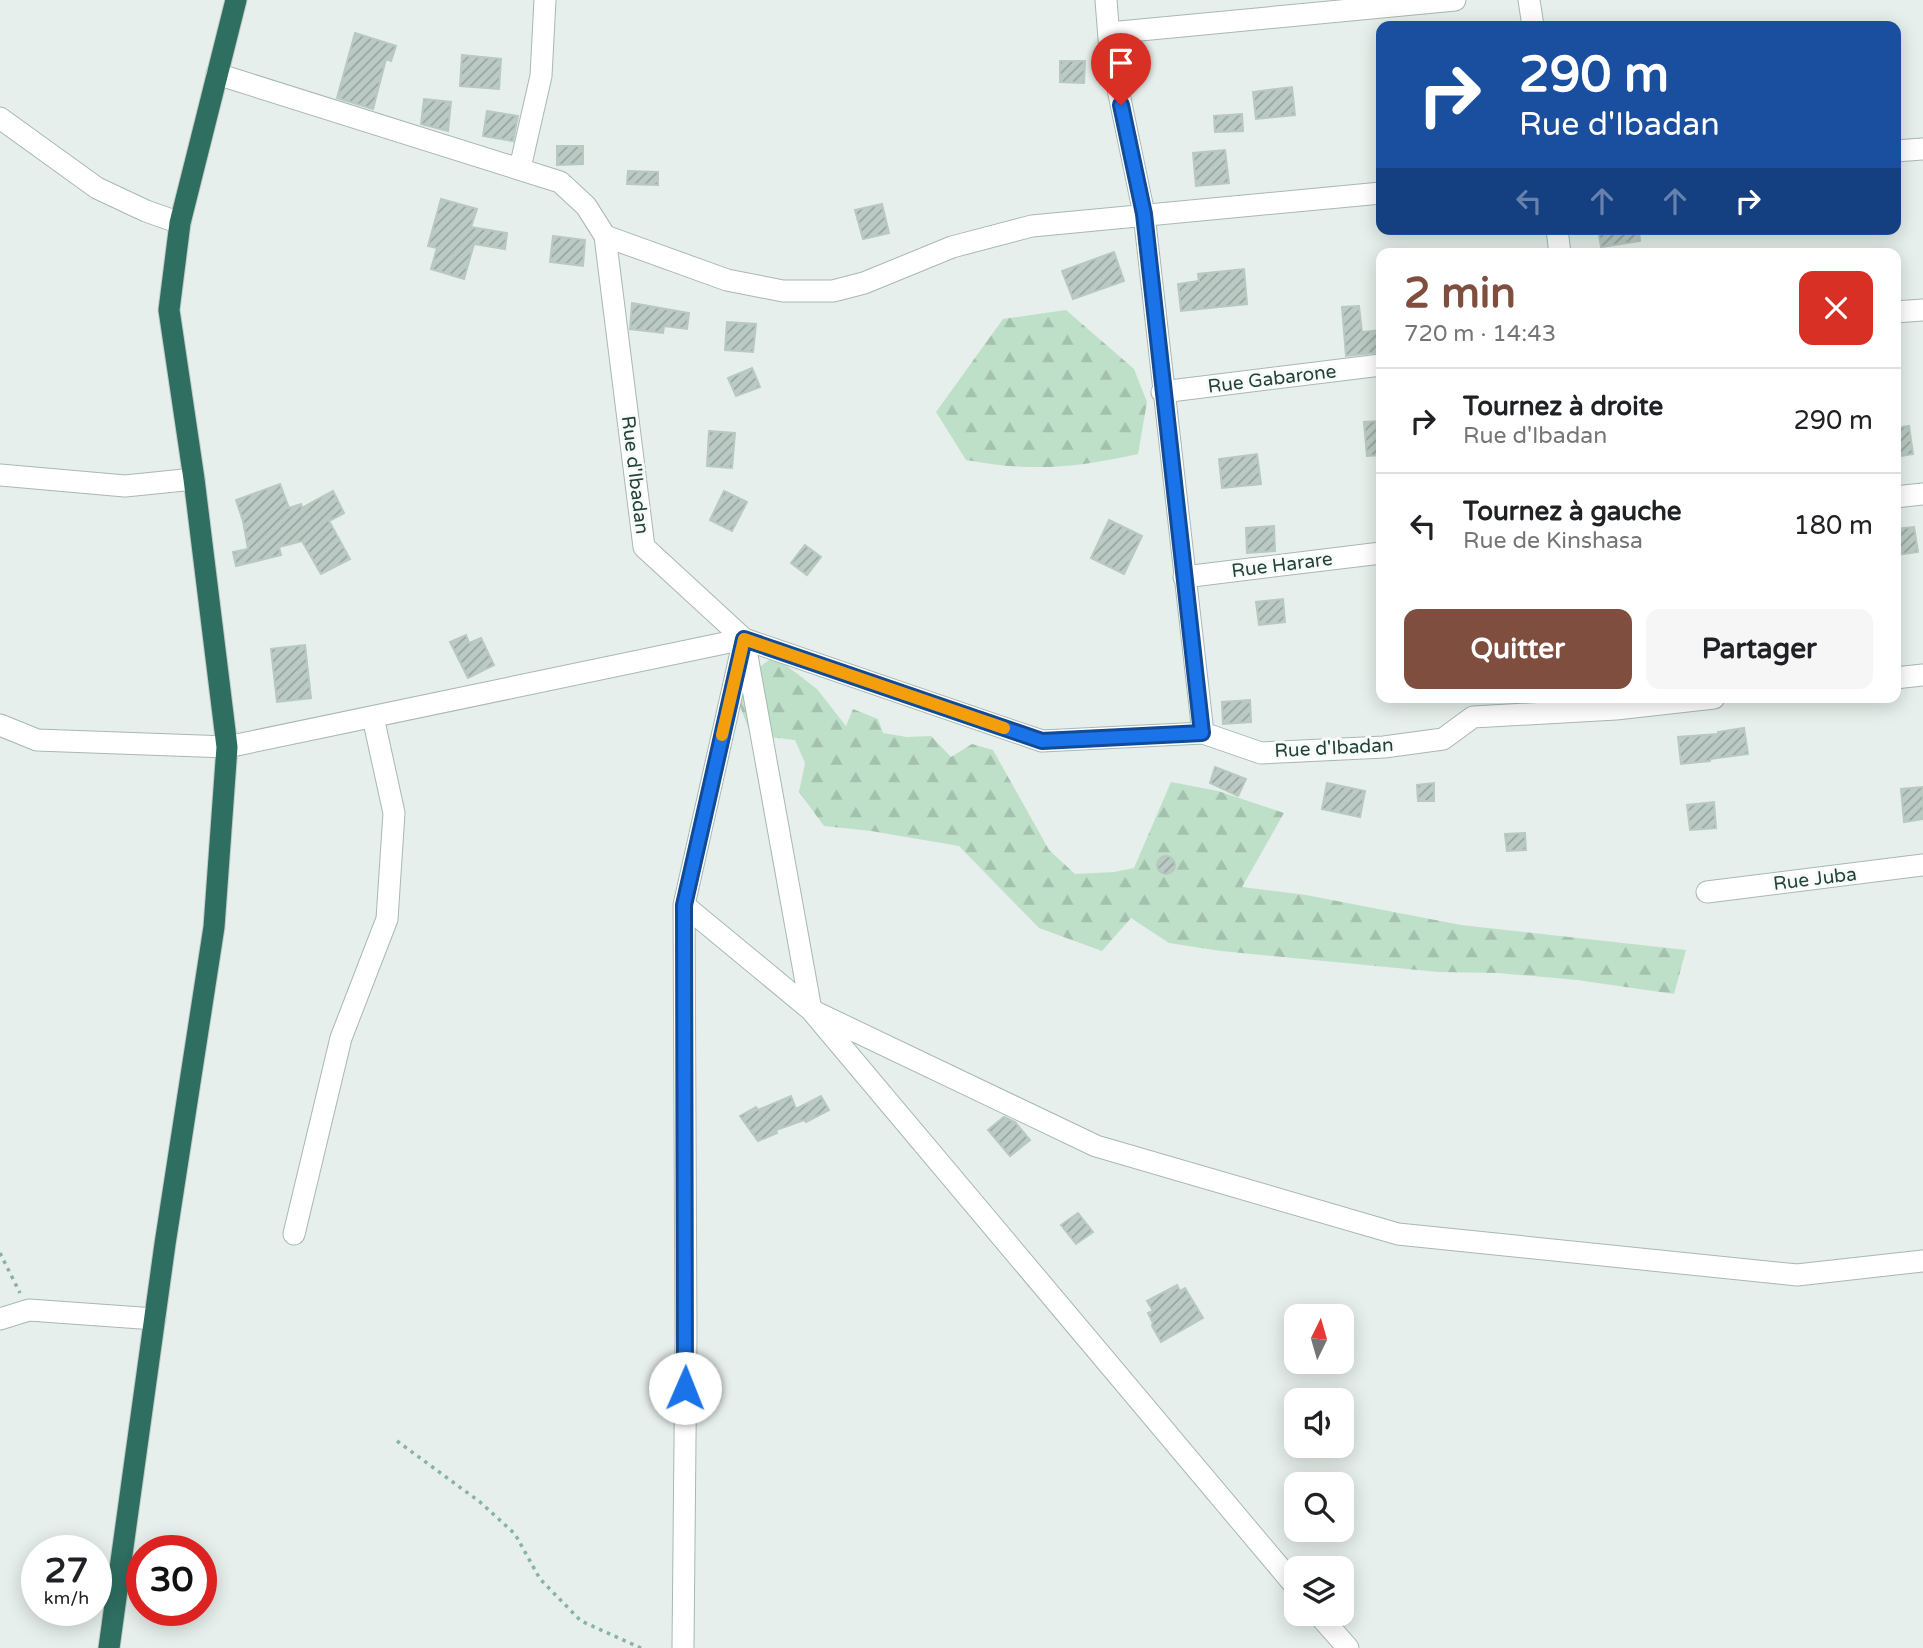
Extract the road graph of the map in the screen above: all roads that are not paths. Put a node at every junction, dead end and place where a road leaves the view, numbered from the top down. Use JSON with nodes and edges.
{"nodes":[{"id":1,"x":236,"y":0,"type":"edge"},
{"id":2,"x":545,"y":0,"type":"edge"},
{"id":3,"x":1106,"y":0,"type":"edge"},
{"id":4,"x":1455,"y":0,"type":"edge"},
{"id":5,"x":1530,"y":0,"type":"edge"},
{"id":6,"x":1532,"y":21,"type":"edge"},
{"id":7,"x":1109,"y":33,"type":"junction"},
{"id":8,"x":217,"y":74,"type":"junction"},
{"id":9,"x":0,"y":118,"type":"edge"},
{"id":10,"x":1923,"y":149,"type":"edge"},
{"id":11,"x":1901,"y":151,"type":"edge"},
{"id":12,"x":520,"y":168,"type":"junction"},
{"id":13,"x":1376,"y":193,"type":"edge"},
{"id":14,"x":1144,"y":214,"type":"junction"},
{"id":15,"x":180,"y":223,"type":"junction"},
{"id":16,"x":605,"y":236,"type":"junction"},
{"id":17,"x":1923,"y":310,"type":"edge"},
{"id":18,"x":1901,"y":312,"type":"edge"},
{"id":19,"x":1376,"y":366,"type":"edge"},
{"id":20,"x":1162,"y":393,"type":"junction"},
{"id":21,"x":0,"y":475,"type":"edge"},
{"id":22,"x":194,"y":479,"type":"junction"},
{"id":23,"x":1923,"y":494,"type":"edge"},
{"id":24,"x":1901,"y":496,"type":"edge"},
{"id":25,"x":1376,"y":554,"type":"edge"},
{"id":26,"x":1184,"y":577,"type":"junction"},
{"id":27,"x":744,"y":639,"type":"junction"},
{"id":28,"x":1923,"y":675,"type":"edge"},
{"id":29,"x":1901,"y":677,"type":"edge"},
{"id":30,"x":1615,"y":704,"type":"edge"},
{"id":31,"x":373,"y":717,"type":"junction"},
{"id":32,"x":0,"y":725,"type":"edge"},
{"id":33,"x":1202,"y":733,"type":"junction"},
{"id":34,"x":227,"y":747,"type":"junction"},
{"id":35,"x":1923,"y":865,"type":"edge"},
{"id":36,"x":1707,"y":892,"type":"dead end"},
{"id":37,"x":684,"y":905,"type":"junction"},
{"id":38,"x":811,"y":1010,"type":"junction"},
{"id":39,"x":294,"y":1234,"type":"dead end"},
{"id":40,"x":1923,"y":1261,"type":"edge"},
{"id":41,"x":0,"y":1319,"type":"edge"},
{"id":42,"x":155,"y":1319,"type":"junction"},
{"id":43,"x":1284,"y":1573,"type":"edge"},
{"id":44,"x":1328,"y":1626,"type":"edge"},
{"id":45,"x":1346,"y":1647,"type":"edge"},
{"id":46,"x":109,"y":1648,"type":"edge"},
{"id":47,"x":683,"y":1648,"type":"edge"}],
"edges":[{"from":1,"to":8,"type":"highway"},
{"from":2,"to":12,"type":"street"},
{"from":3,"to":7,"type":"street"},
{"from":4,"to":7,"type":"street"},
{"from":5,"to":6,"type":"street"},
{"from":7,"to":14,"type":"street"},
{"from":8,"to":12,"type":"street"},
{"from":8,"to":15,"type":"highway"},
{"from":9,"to":15,"type":"street"},
{"from":10,"to":11,"type":"street"},
{"from":12,"to":16,"type":"street"},
{"from":13,"to":14,"type":"street"},
{"from":14,"to":16,"type":"street"},
{"from":14,"to":20,"type":"street"},
{"from":15,"to":22,"type":"highway"},
{"from":16,"to":27,"type":"street","name":"Rue d'Ibadan"},
{"from":17,"to":18,"type":"street"},
{"from":19,"to":20,"type":"street","name":"Rue Gabarone"},
{"from":20,"to":26,"type":"street"},
{"from":21,"to":22,"type":"street"},
{"from":22,"to":34,"type":"highway"},
{"from":23,"to":24,"type":"street"},
{"from":25,"to":26,"type":"street","name":"Rue Harare"},
{"from":26,"to":33,"type":"street"},
{"from":27,"to":31,"type":"street"},
{"from":27,"to":33,"type":"street","name":"Rue d'Ibadan"},
{"from":27,"to":37,"type":"street"},
{"from":27,"to":38,"type":"street"},
{"from":28,"to":29,"type":"street"},
{"from":30,"to":33,"type":"street","name":"Rue d'Ibadan"},
{"from":31,"to":34,"type":"street"},
{"from":31,"to":39,"type":"street"},
{"from":32,"to":34,"type":"street"},
{"from":34,"to":42,"type":"highway"},
{"from":35,"to":36,"type":"street","name":"Rue Juba"},
{"from":37,"to":38,"type":"street"},
{"from":37,"to":47,"type":"street"},
{"from":38,"to":40,"type":"street"},
{"from":38,"to":43,"type":"street"},
{"from":41,"to":42,"type":"street"},
{"from":42,"to":46,"type":"highway"},
{"from":44,"to":45,"type":"street"}]}
